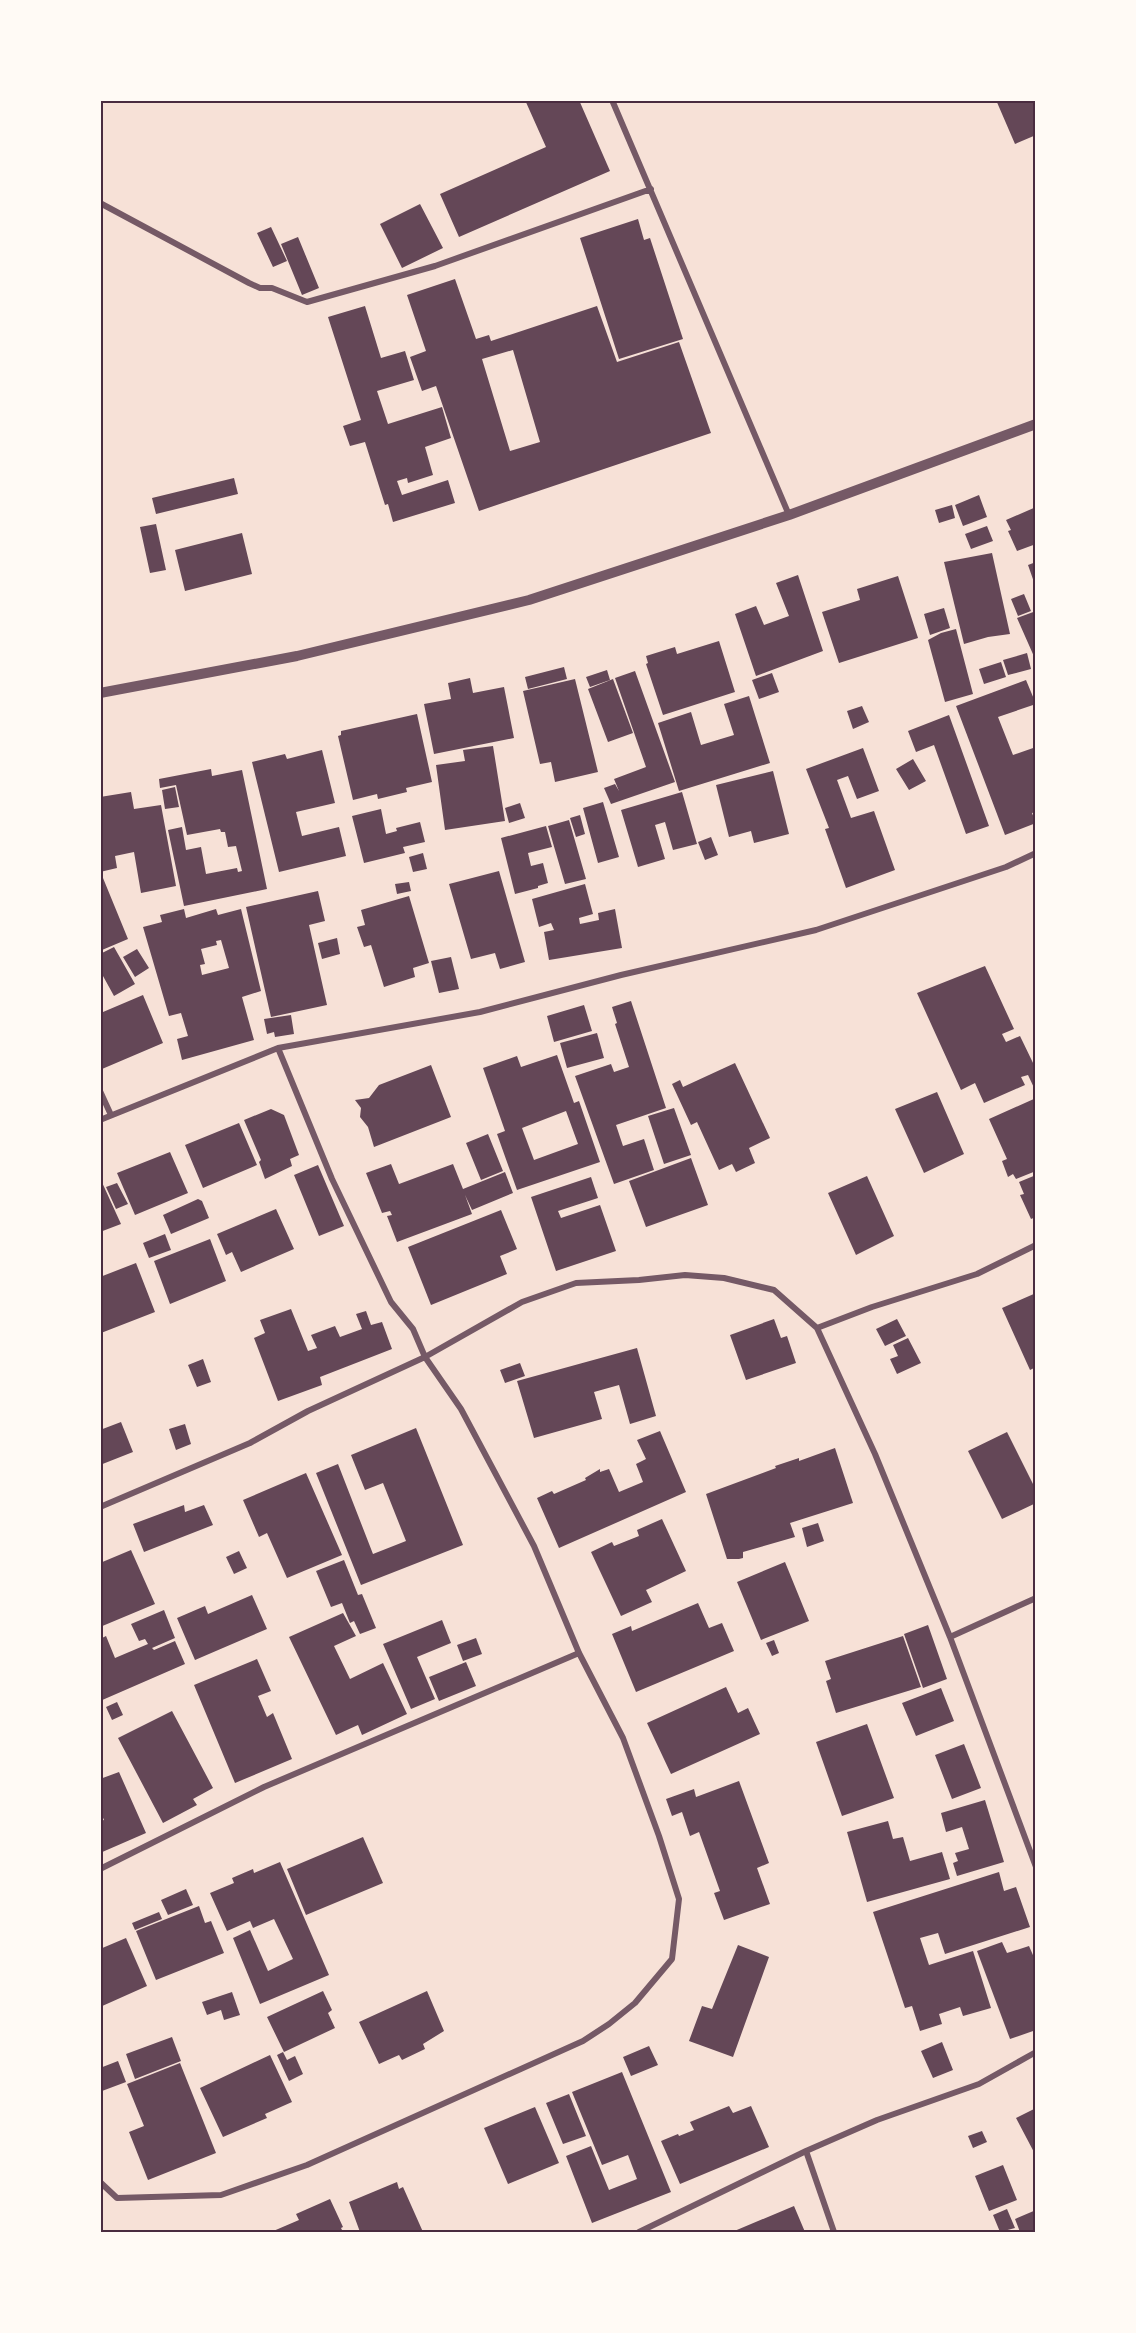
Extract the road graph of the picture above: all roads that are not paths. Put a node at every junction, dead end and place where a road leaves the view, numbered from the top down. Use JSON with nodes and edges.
{"nodes":[{"id":1,"x":612,"y":100,"type":"edge"},
{"id":2,"x":651,"y":189,"type":"junction"},
{"id":3,"x":100,"y":203,"type":"edge"},
{"id":4,"x":1035,"y":424,"type":"edge"},
{"id":5,"x":789,"y":515,"type":"junction"},
{"id":6,"x":100,"y":693,"type":"edge"},
{"id":7,"x":1035,"y":853,"type":"edge"},
{"id":8,"x":278,"y":1048,"type":"junction"},
{"id":9,"x":100,"y":1091,"type":"edge"},
{"id":10,"x":111,"y":1115,"type":"junction"},
{"id":11,"x":100,"y":1120,"type":"edge"},
{"id":12,"x":1035,"y":1245,"type":"edge"},
{"id":13,"x":817,"y":1328,"type":"junction"},
{"id":14,"x":425,"y":1357,"type":"junction"},
{"id":15,"x":100,"y":1507,"type":"edge"},
{"id":16,"x":1035,"y":1598,"type":"edge"},
{"id":17,"x":950,"y":1638,"type":"junction"},
{"id":18,"x":579,"y":1653,"type":"junction"},
{"id":19,"x":1035,"y":1867,"type":"edge"},
{"id":20,"x":100,"y":1869,"type":"edge"},
{"id":21,"x":1035,"y":2052,"type":"edge"},
{"id":22,"x":806,"y":2151,"type":"junction"},
{"id":23,"x":100,"y":2182,"type":"edge"},
{"id":24,"x":639,"y":2232,"type":"edge"},
{"id":25,"x":834,"y":2232,"type":"edge"}],
"edges":[{"from":1,"to":2,"type":"street"},
{"from":2,"to":3,"type":"street"},
{"from":2,"to":5,"type":"street"},
{"from":4,"to":5,"type":"street"},
{"from":5,"to":6,"type":"street"},
{"from":7,"to":8,"type":"street"},
{"from":8,"to":10,"type":"street"},
{"from":8,"to":14,"type":"street"},
{"from":9,"to":10,"type":"street"},
{"from":10,"to":11,"type":"street"},
{"from":12,"to":13,"type":"street"},
{"from":13,"to":14,"type":"street"},
{"from":13,"to":17,"type":"street"},
{"from":14,"to":15,"type":"street"},
{"from":14,"to":18,"type":"street"},
{"from":16,"to":17,"type":"street"},
{"from":17,"to":19,"type":"street"},
{"from":18,"to":20,"type":"street"},
{"from":18,"to":23,"type":"street"},
{"from":21,"to":22,"type":"street"},
{"from":22,"to":24,"type":"street"},
{"from":22,"to":25,"type":"street"}]}
